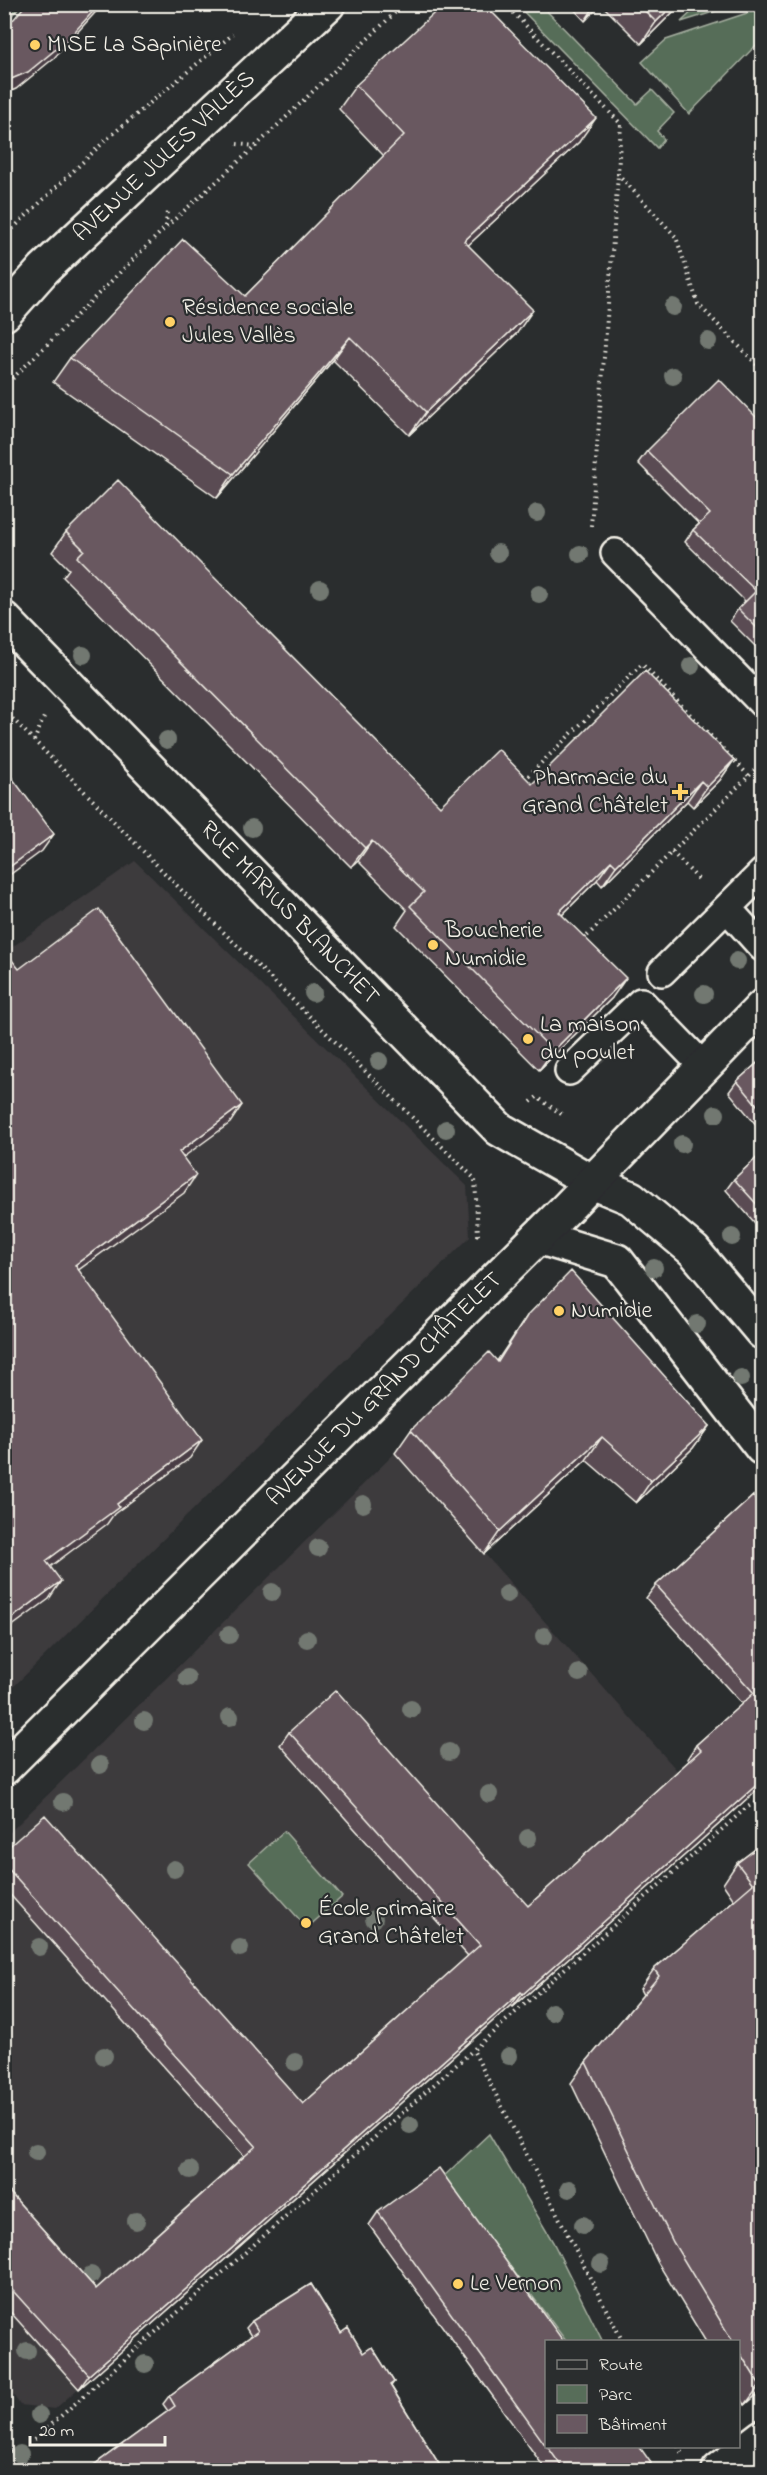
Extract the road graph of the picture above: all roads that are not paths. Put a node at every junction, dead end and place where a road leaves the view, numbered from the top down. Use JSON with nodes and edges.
{"nodes":[{"id":1,"x":328,"y":4,"type":"edge"},
{"id":2,"x":4,"y":314,"type":"edge"},
{"id":3,"x":615,"y":553,"type":"road end"},
{"id":4,"x":4,"y":618,"type":"edge"},
{"id":5,"x":762,"y":703,"type":"edge"},
{"id":6,"x":762,"y":873,"type":"edge"},
{"id":7,"x":727,"y":908,"type":"junction"},
{"id":8,"x":762,"y":947,"type":"edge"},
{"id":9,"x":662,"y":972,"type":"dead end"},
{"id":10,"x":762,"y":1007,"type":"edge"},
{"id":11,"x":704,"y":1067,"type":"junction"},
{"id":12,"x":569,"y":1071,"type":"dead end"},
{"id":13,"x":592,"y":1182,"type":"junction"},
{"id":14,"x":538,"y":1237,"type":"junction"},
{"id":15,"x":762,"y":1332,"type":"edge"},
{"id":16,"x":762,"y":1448,"type":"edge"},
{"id":17,"x":4,"y":1768,"type":"edge"},
{"id":18,"x":762,"y":2437,"type":"edge"},
{"id":19,"x":719,"y":2470,"type":"edge"}],
"edges":[{"from":1,"to":2,"type":"street","name":"AVENUE JULES VALLÈS"},
{"from":3,"to":5,"type":"lane"},
{"from":4,"to":13,"type":"street","name":"RUE MARIUS BLANCHET"},
{"from":6,"to":7,"type":"lane"},
{"from":7,"to":8,"type":"lane"},
{"from":7,"to":9,"type":"lane"},
{"from":10,"to":11,"type":"street","name":"AVENUE DU GRAND CHÂTELET"},
{"from":11,"to":12,"type":"lane"},
{"from":11,"to":13,"type":"street","name":"AVENUE DU GRAND CHÂTELET"},
{"from":13,"to":14,"type":"street","name":"AVENUE DU GRAND CHÂTELET"},
{"from":13,"to":15,"type":"street","name":"RUE MARIUS BLANCHET"},
{"from":14,"to":16,"type":"street"},
{"from":14,"to":17,"type":"street","name":"AVENUE DU GRAND CHÂTELET"},
{"from":18,"to":19,"type":"street"}]}
